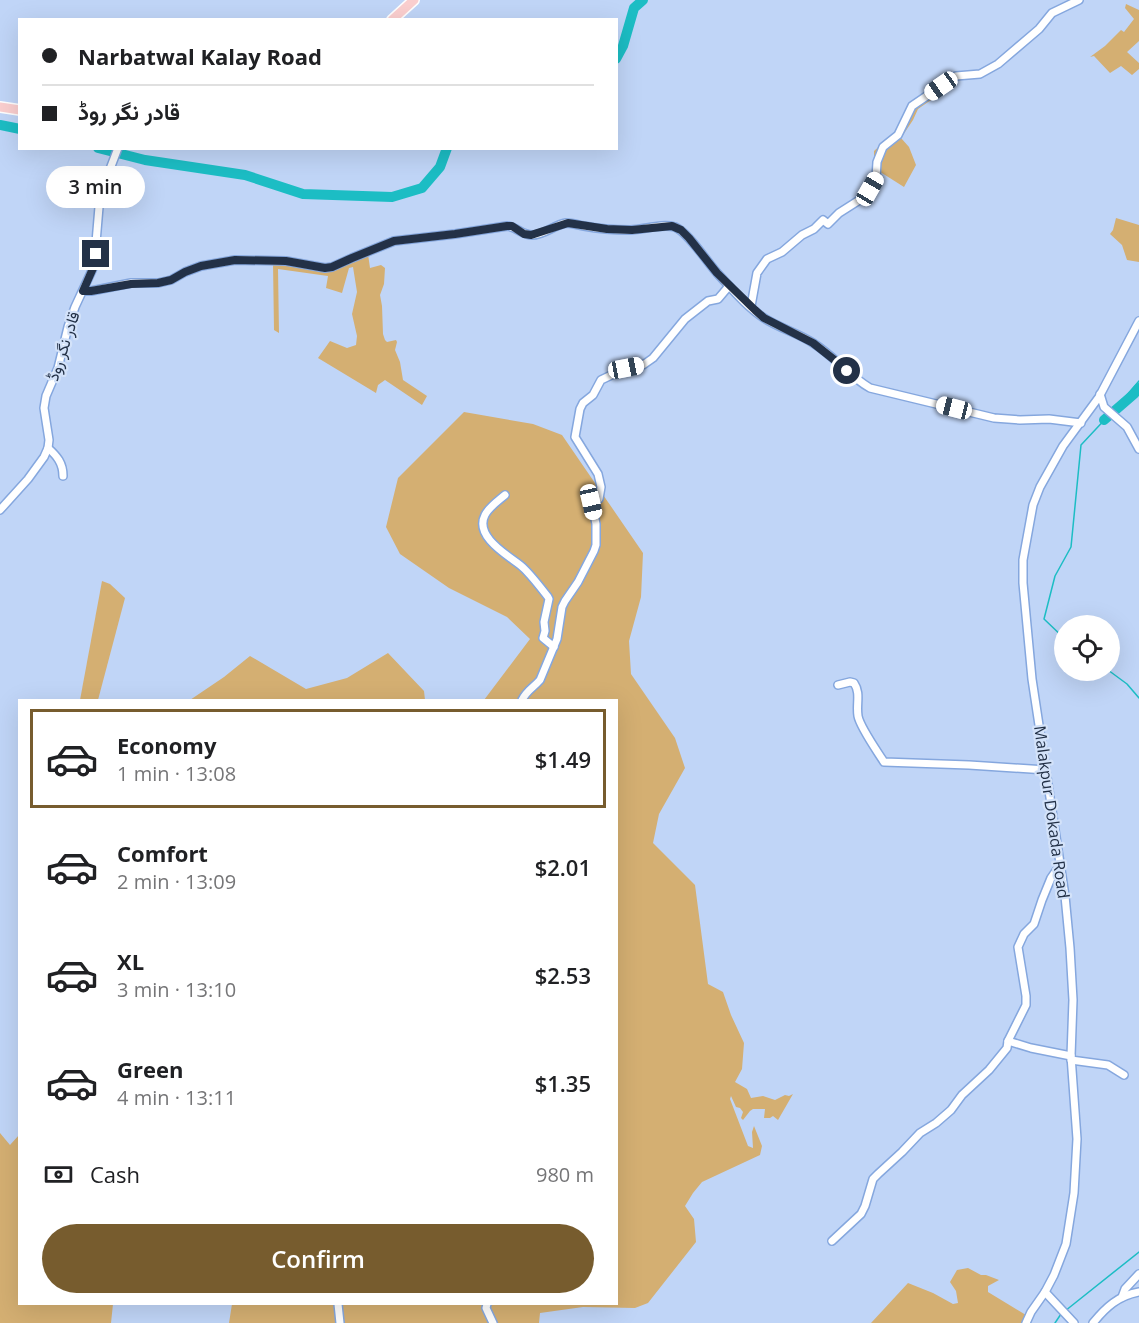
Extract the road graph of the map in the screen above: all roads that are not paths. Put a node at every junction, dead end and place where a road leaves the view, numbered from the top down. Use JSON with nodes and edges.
{"nodes":[{"id":1,"x":414,"y":0,"type":"edge"},
{"id":2,"x":1079,"y":0,"type":"edge"},
{"id":3,"x":394,"y":18,"type":"edge"},
{"id":4,"x":0,"y":107,"type":"edge"},
{"id":5,"x":18,"y":110,"type":"edge"},
{"id":6,"x":117,"y":150,"type":"edge"},
{"id":7,"x":729,"y":286,"type":"junction"},
{"id":8,"x":83,"y":291,"type":"junction"},
{"id":9,"x":751,"y":306,"type":"junction"},
{"id":10,"x":1139,"y":321,"type":"edge"},
{"id":11,"x":1100,"y":393,"type":"junction"},
{"id":12,"x":1104,"y":406,"type":"junction"},
{"id":13,"x":1090,"y":409,"type":"junction"},
{"id":14,"x":1081,"y":423,"type":"junction"},
{"id":15,"x":48,"y":448,"type":"junction"},
{"id":16,"x":1139,"y":449,"type":"edge"},
{"id":17,"x":63,"y":476,"type":"dead end"},
{"id":18,"x":505,"y":495,"type":"dead end"},
{"id":19,"x":0,"y":510,"type":"edge"},
{"id":20,"x":554,"y":646,"type":"junction"},
{"id":21,"x":838,"y":685,"type":"dead end"},
{"id":22,"x":522,"y":699,"type":"edge"},
{"id":23,"x":1046,"y":771,"type":"junction"},
{"id":24,"x":1060,"y":865,"type":"junction"},
{"id":25,"x":1008,"y":1041,"type":"junction"},
{"id":26,"x":1071,"y":1058,"type":"junction"},
{"id":27,"x":1124,"y":1075,"type":"dead end"},
{"id":28,"x":832,"y":1241,"type":"dead end"},
{"id":29,"x":1139,"y":1274,"type":"edge"},
{"id":30,"x":1045,"y":1292,"type":"junction"},
{"id":31,"x":1139,"y":1292,"type":"edge"},
{"id":32,"x":1122,"y":1297,"type":"junction"},
{"id":33,"x":338,"y":1305,"type":"edge"},
{"id":34,"x":487,"y":1305,"type":"edge"},
{"id":35,"x":340,"y":1323,"type":"edge"},
{"id":36,"x":493,"y":1323,"type":"edge"},
{"id":37,"x":1026,"y":1323,"type":"edge"},
{"id":38,"x":1074,"y":1323,"type":"edge"},
{"id":39,"x":1093,"y":1323,"type":"edge"}],
"edges":[{"from":1,"to":3,"type":"main road"},
{"from":2,"to":9,"type":"street"},
{"from":4,"to":5,"type":"main road"},
{"from":6,"to":8,"type":"street","name":"قادر نگر روڈ"},
{"from":7,"to":8,"type":"street"},
{"from":7,"to":9,"type":"street"},
{"from":7,"to":20,"type":"street"},
{"from":8,"to":15,"type":"street","name":"قادر نگر روڈ"},
{"from":9,"to":14,"type":"street"},
{"from":10,"to":11,"type":"street","name":"Malakpur Dokada Road"},
{"from":11,"to":12,"type":"street"},
{"from":11,"to":13,"type":"street","name":"Malakpur Dokada Road"},
{"from":12,"to":13,"type":"street"},
{"from":12,"to":16,"type":"street"},
{"from":13,"to":14,"type":"street","name":"Malakpur Dokada Road"},
{"from":14,"to":23,"type":"street","name":"Malakpur Dokada Road"},
{"from":15,"to":17,"type":"street"},
{"from":15,"to":19,"type":"street"},
{"from":18,"to":20,"type":"street"},
{"from":20,"to":22,"type":"street"},
{"from":21,"to":23,"type":"street"},
{"from":23,"to":24,"type":"street","name":"Malakpur Dokada Road"},
{"from":24,"to":25,"type":"street"},
{"from":24,"to":26,"type":"street","name":"Malakpur Dokada Road"},
{"from":25,"to":26,"type":"street"},
{"from":25,"to":28,"type":"street"},
{"from":26,"to":27,"type":"street"},
{"from":26,"to":30,"type":"street","name":"Malakpur Dokada Road"},
{"from":29,"to":32,"type":"street"},
{"from":30,"to":37,"type":"street","name":"Malakpur Dokada Road"},
{"from":30,"to":38,"type":"street"},
{"from":31,"to":32,"type":"street"},
{"from":32,"to":39,"type":"street"},
{"from":33,"to":35,"type":"street"},
{"from":34,"to":36,"type":"street"}]}
